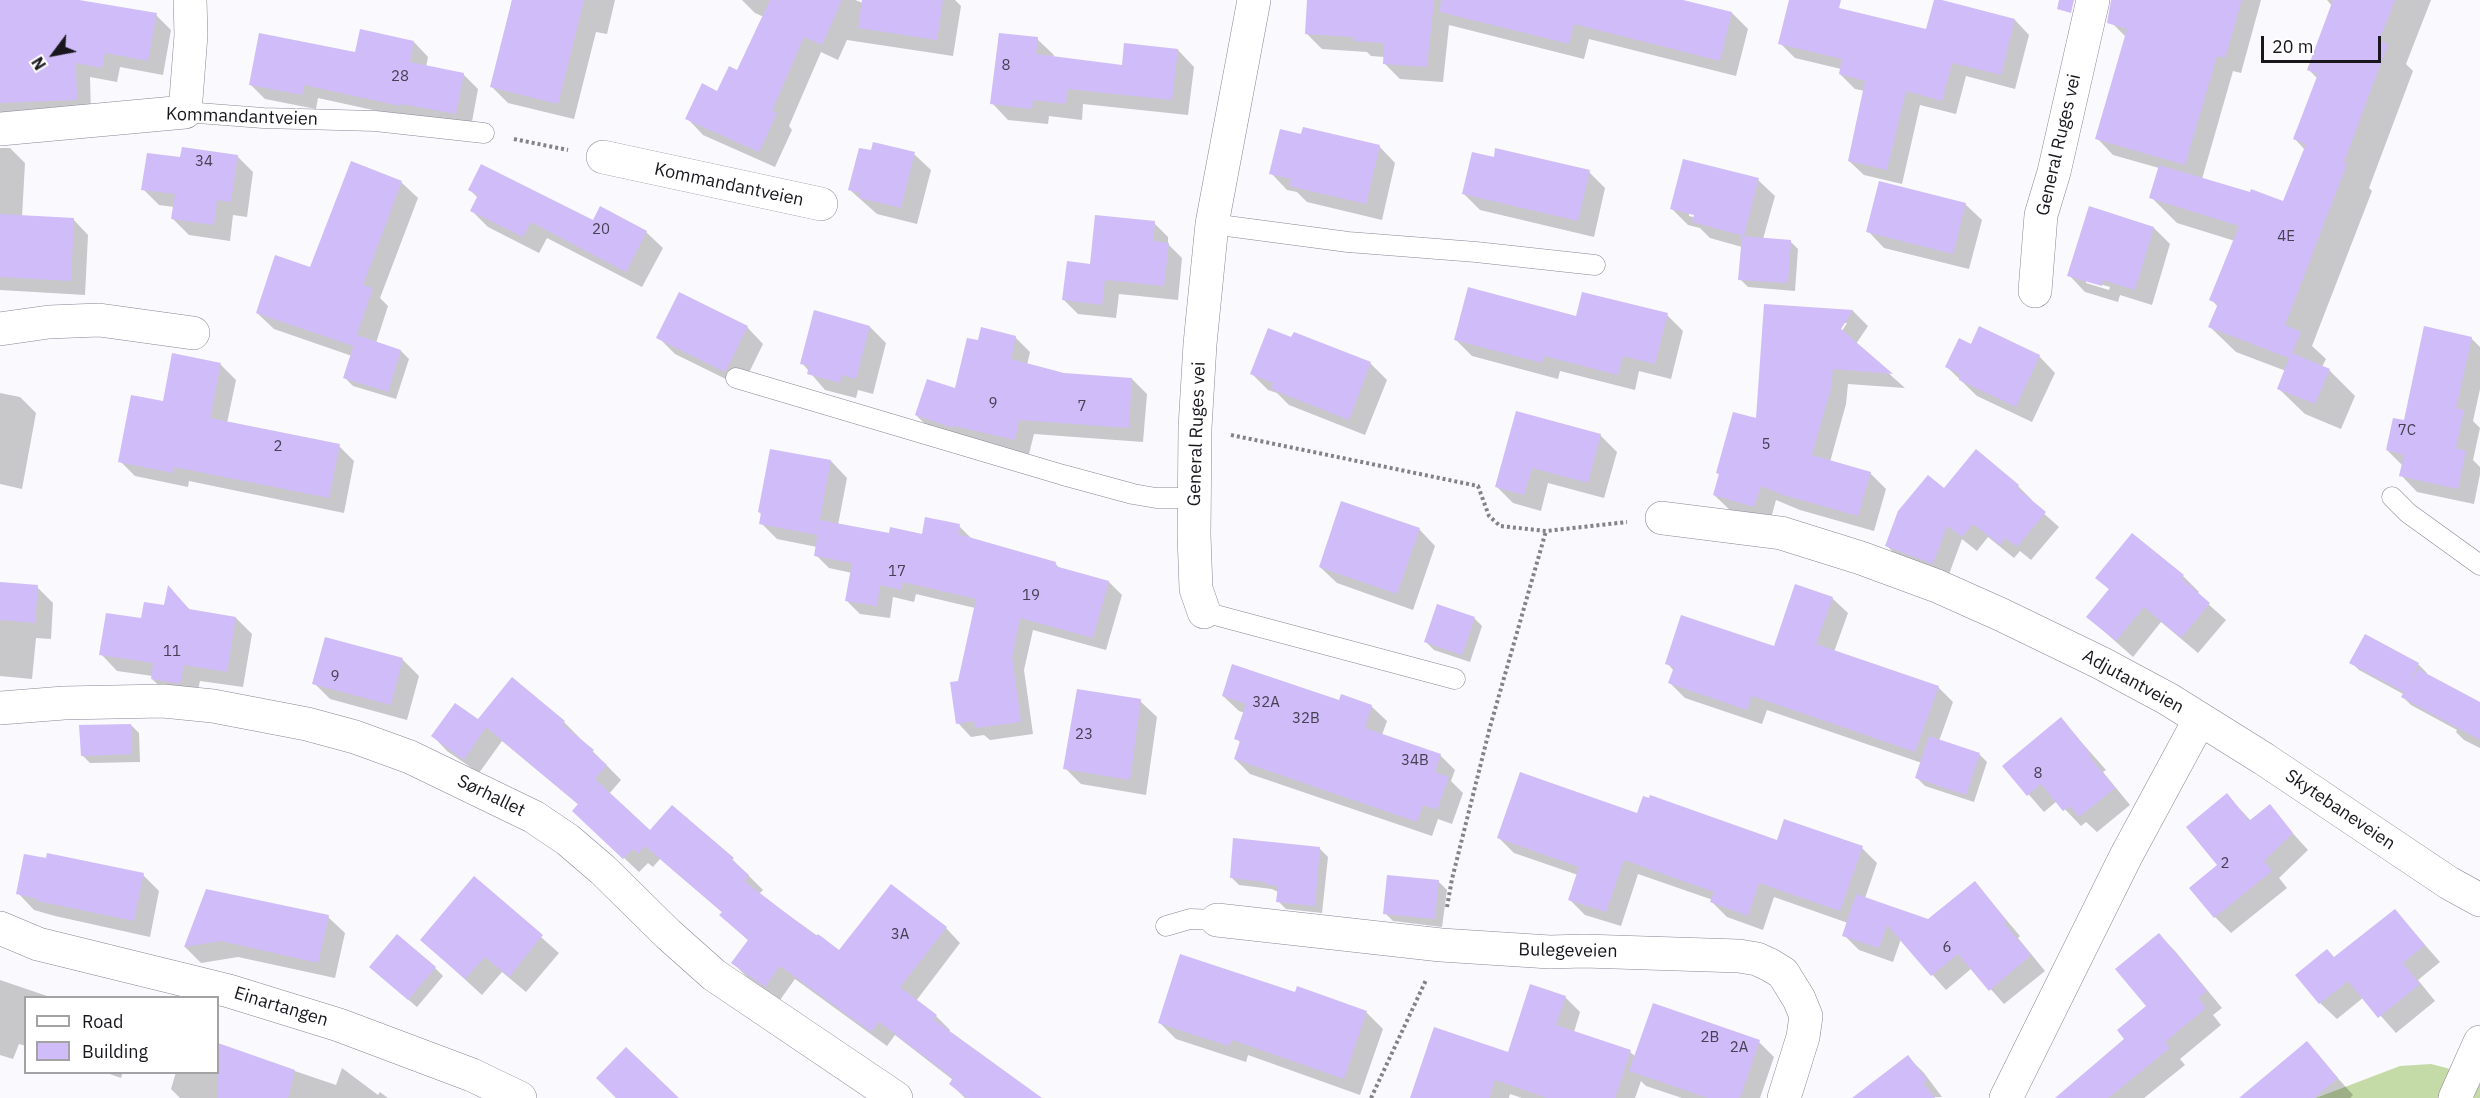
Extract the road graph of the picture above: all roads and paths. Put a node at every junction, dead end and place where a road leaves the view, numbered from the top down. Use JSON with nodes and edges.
{"nodes":[{"id":1,"x":190,"y":0,"type":"edge"},
{"id":2,"x":1254,"y":0,"type":"edge"},
{"id":3,"x":2093,"y":0,"type":"edge"},
{"id":4,"x":185,"y":112,"type":"junction"},
{"id":5,"x":0,"y":129,"type":"edge"},
{"id":6,"x":484,"y":133,"type":"joint"},
{"id":7,"x":603,"y":157,"type":"joint"},
{"id":8,"x":820,"y":204,"type":"dead end"},
{"id":9,"x":1212,"y":224,"type":"junction"},
{"id":10,"x":1595,"y":265,"type":"dead end"},
{"id":11,"x":2035,"y":291,"type":"dead end"},
{"id":12,"x":0,"y":329,"type":"edge"},
{"id":13,"x":193,"y":333,"type":"dead end"},
{"id":14,"x":736,"y":378,"type":"dead end"},
{"id":15,"x":1195,"y":428,"type":"junction"},
{"id":16,"x":2392,"y":497,"type":"dead end"},
{"id":17,"x":1196,"y":498,"type":"junction"},
{"id":18,"x":1662,"y":519,"type":"joint"},
{"id":19,"x":1546,"y":531,"type":"junction"},
{"id":20,"x":2480,"y":565,"type":"edge"},
{"id":21,"x":1204,"y":612,"type":"joint"},
{"id":22,"x":1455,"y":679,"type":"dead end"},
{"id":23,"x":0,"y":708,"type":"edge"},
{"id":24,"x":2200,"y":719,"type":"junction"},
{"id":25,"x":2480,"y":900,"type":"edge"},
{"id":26,"x":1217,"y":920,"type":"joint"},
{"id":27,"x":1166,"y":926,"type":"dead end"},
{"id":28,"x":0,"y":928,"type":"edge"},
{"id":29,"x":1442,"y":945,"type":"junction"},
{"id":30,"x":2480,"y":1042,"type":"edge"},
{"id":31,"x":520,"y":1098,"type":"edge"},
{"id":32,"x":896,"y":1098,"type":"edge"},
{"id":33,"x":1371,"y":1098,"type":"edge"},
{"id":34,"x":1784,"y":1098,"type":"edge"},
{"id":35,"x":2006,"y":1098,"type":"edge"},
{"id":36,"x":2455,"y":1098,"type":"edge"}],
"edges":[{"from":1,"to":4,"type":"street"},
{"from":2,"to":9,"type":"street","name":"General Ruges vei"},
{"from":3,"to":11,"type":"street","name":"General Ruges vei"},
{"from":4,"to":5,"type":"street","name":"Kommandantveien"},
{"from":4,"to":6,"type":"lane","name":"Kommandantveien"},
{"from":6,"to":7,"type":"path"},
{"from":7,"to":8,"type":"street","name":"Kommandantveien"},
{"from":9,"to":10,"type":"lane"},
{"from":9,"to":15,"type":"street","name":"General Ruges vei"},
{"from":12,"to":13,"type":"street"},
{"from":14,"to":17,"type":"lane"},
{"from":15,"to":17,"type":"street","name":"General Ruges vei"},
{"from":15,"to":19,"type":"path"},
{"from":16,"to":20,"type":"lane"},
{"from":17,"to":21,"type":"street","name":"General Ruges vei"},
{"from":18,"to":19,"type":"path"},
{"from":18,"to":24,"type":"street","name":"Adjutantveien"},
{"from":19,"to":29,"type":"path"},
{"from":21,"to":22,"type":"lane","name":"General Ruges vei"},
{"from":23,"to":32,"type":"street","name":"Sørhallet"},
{"from":24,"to":25,"type":"street","name":"Skytebaneveien"},
{"from":24,"to":35,"type":"street","name":"Adjutantveien"},
{"from":26,"to":27,"type":"lane"},
{"from":26,"to":29,"type":"street","name":"Bulegeveien"},
{"from":28,"to":31,"type":"street","name":"Einartangen"},
{"from":29,"to":33,"type":"path"},
{"from":29,"to":34,"type":"street","name":"Bulegeveien"},
{"from":30,"to":36,"type":"street"}]}
